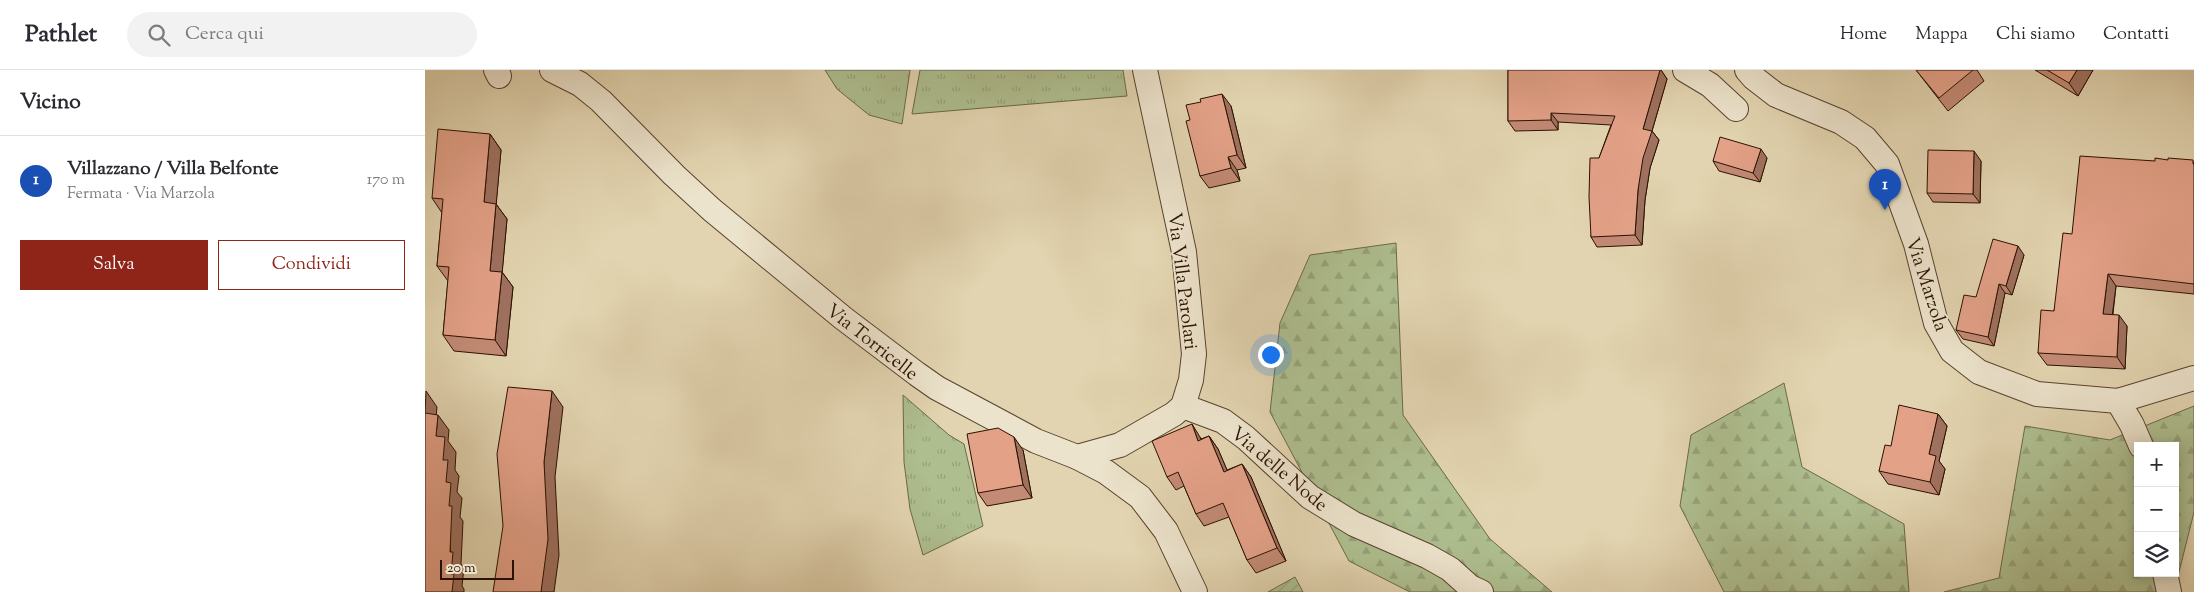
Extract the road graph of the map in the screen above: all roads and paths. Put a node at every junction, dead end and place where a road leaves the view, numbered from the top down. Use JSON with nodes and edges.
{"nodes":[{"id":1,"x":552,"y":70,"type":"edge"},
{"id":2,"x":1145,"y":70,"type":"edge"},
{"id":3,"x":1685,"y":70,"type":"edge"},
{"id":4,"x":1747,"y":70,"type":"edge"},
{"id":5,"x":1736,"y":109,"type":"dead end"},
{"id":6,"x":2194,"y":378,"type":"edge"},
{"id":7,"x":2118,"y":401,"type":"junction"},
{"id":8,"x":1183,"y":406,"type":"junction"},
{"id":9,"x":2139,"y":442,"type":"edge"},
{"id":10,"x":1077,"y":457,"type":"junction"},
{"id":11,"x":2166,"y":577,"type":"edge"},
{"id":12,"x":1195,"y":592,"type":"edge"},
{"id":13,"x":1481,"y":592,"type":"edge"},
{"id":14,"x":2169,"y":592,"type":"edge"}],
"edges":[{"from":1,"to":10,"type":"street","name":"Via Torricelle"},
{"from":2,"to":8,"type":"street","name":"Via Villa Parolari"},
{"from":3,"to":5,"type":"street"},
{"from":4,"to":7,"type":"street","name":"Via Marzola"},
{"from":6,"to":7,"type":"street","name":"Via Marzola"},
{"from":7,"to":9,"type":"street"},
{"from":8,"to":10,"type":"street"},
{"from":8,"to":13,"type":"street","name":"Via delle Node"},
{"from":10,"to":12,"type":"street","name":"Via Torricelle"},
{"from":11,"to":14,"type":"street"}]}
